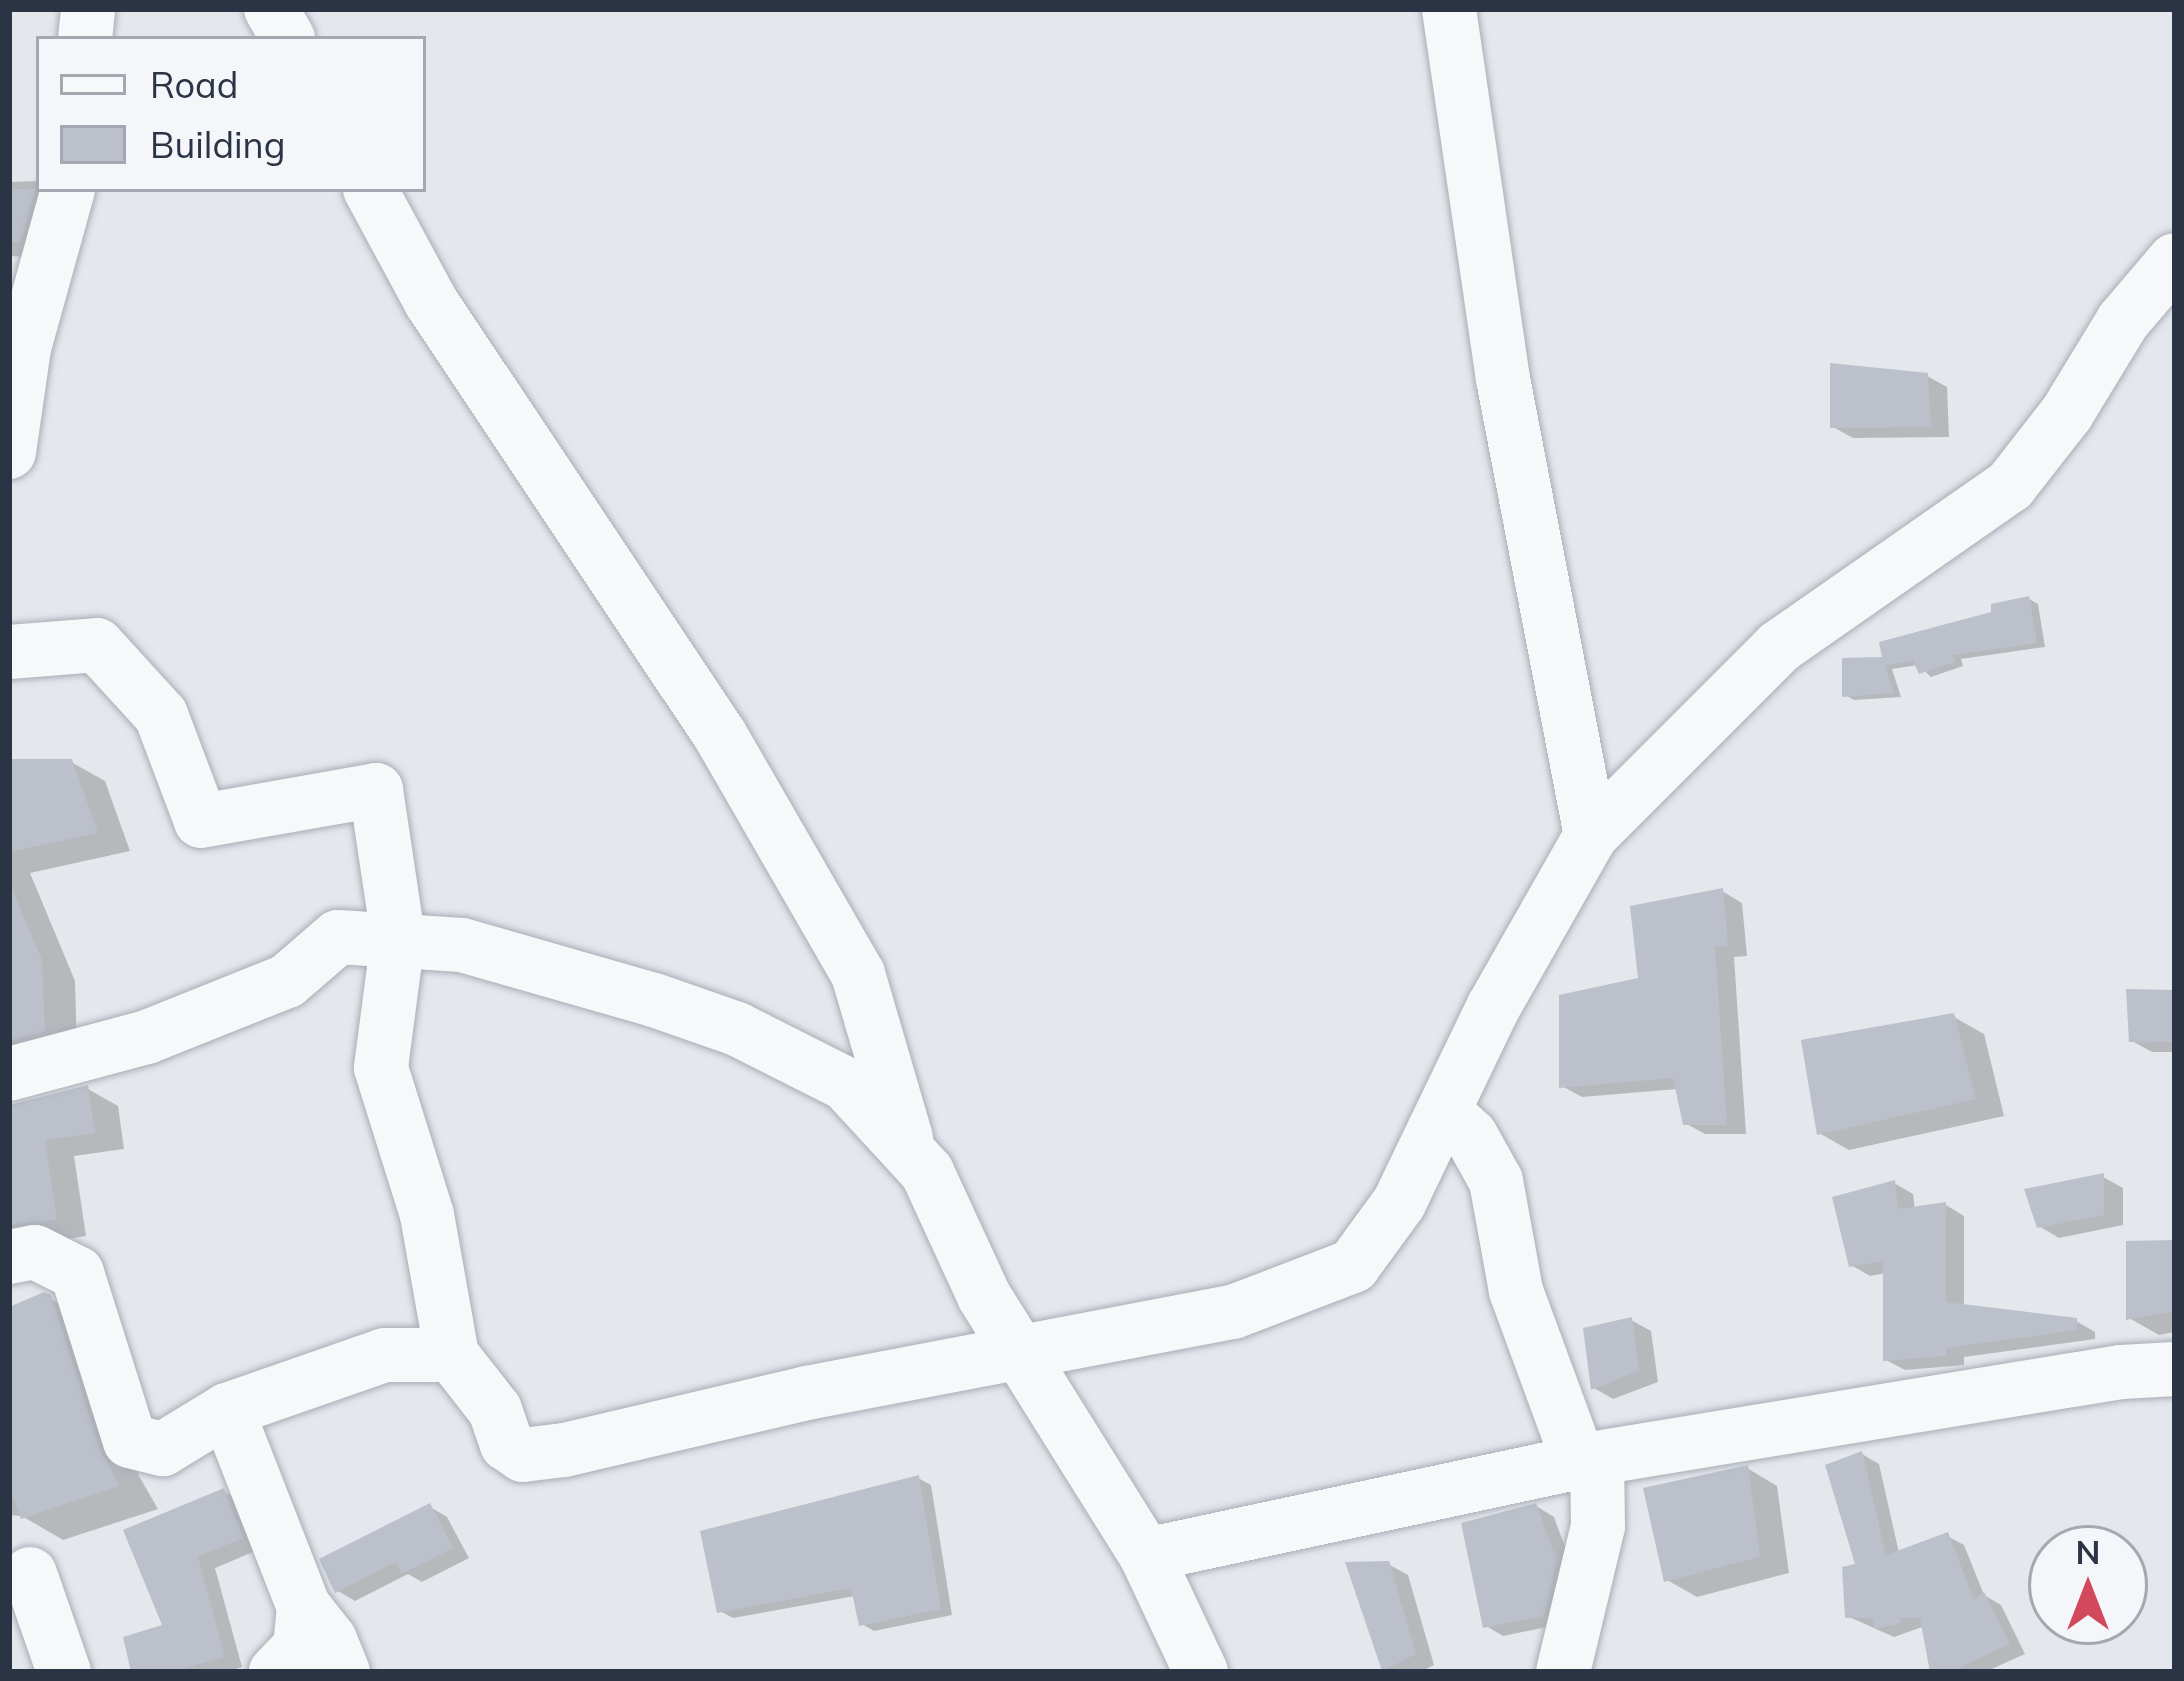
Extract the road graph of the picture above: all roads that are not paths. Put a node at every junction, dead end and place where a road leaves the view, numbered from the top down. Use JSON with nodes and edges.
{"nodes":[{"id":1,"x":271,"y":9,"type":"edge"},
{"id":2,"x":1449,"y":9,"type":"edge"},
{"id":3,"x":286,"y":36,"type":"edge"},
{"id":4,"x":67,"y":192,"type":"edge"},
{"id":5,"x":372,"y":192,"type":"edge"},
{"id":6,"x":2175,"y":260,"type":"edge"},
{"id":7,"x":9,"y":452,"type":"edge"},
{"id":8,"x":9,"y":652,"type":"edge"},
{"id":9,"x":1591,"y":835,"type":"junction"},
{"id":10,"x":398,"y":938,"type":"junction"},
{"id":11,"x":9,"y":1074,"type":"edge"},
{"id":12,"x":1445,"y":1112,"type":"junction"},
{"id":13,"x":909,"y":1147,"type":"junction"},
{"id":14,"x":9,"y":1257,"type":"edge"},
{"id":15,"x":452,"y":1355,"type":"junction"},
{"id":16,"x":1022,"y":1355,"type":"junction"},
{"id":17,"x":2175,"y":1369,"type":"edge"},
{"id":18,"x":227,"y":1410,"type":"junction"},
{"id":19,"x":1588,"y":1460,"type":"junction"},
{"id":20,"x":1146,"y":1555,"type":"junction"},
{"id":21,"x":30,"y":1574,"type":"dead end"},
{"id":22,"x":304,"y":1607,"type":"junction"},
{"id":23,"x":64,"y":1672,"type":"edge"},
{"id":24,"x":276,"y":1672,"type":"edge"},
{"id":25,"x":343,"y":1672,"type":"edge"},
{"id":26,"x":1201,"y":1672,"type":"edge"},
{"id":27,"x":1562,"y":1672,"type":"edge"}],
"edges":[{"from":1,"to":3,"type":"street"},
{"from":2,"to":9,"type":"street"},
{"from":4,"to":7,"type":"street"},
{"from":5,"to":13,"type":"street"},
{"from":6,"to":9,"type":"street"},
{"from":8,"to":10,"type":"street"},
{"from":9,"to":12,"type":"street"},
{"from":10,"to":11,"type":"street"},
{"from":10,"to":13,"type":"street"},
{"from":10,"to":15,"type":"street"},
{"from":12,"to":16,"type":"street"},
{"from":12,"to":19,"type":"street"},
{"from":13,"to":16,"type":"street"},
{"from":14,"to":18,"type":"street"},
{"from":15,"to":16,"type":"street"},
{"from":15,"to":18,"type":"street"},
{"from":16,"to":20,"type":"street"},
{"from":17,"to":19,"type":"street"},
{"from":18,"to":22,"type":"street"},
{"from":19,"to":20,"type":"street"},
{"from":19,"to":27,"type":"street"},
{"from":20,"to":26,"type":"street"},
{"from":21,"to":23,"type":"street"},
{"from":22,"to":24,"type":"street"},
{"from":22,"to":25,"type":"street"}]}
